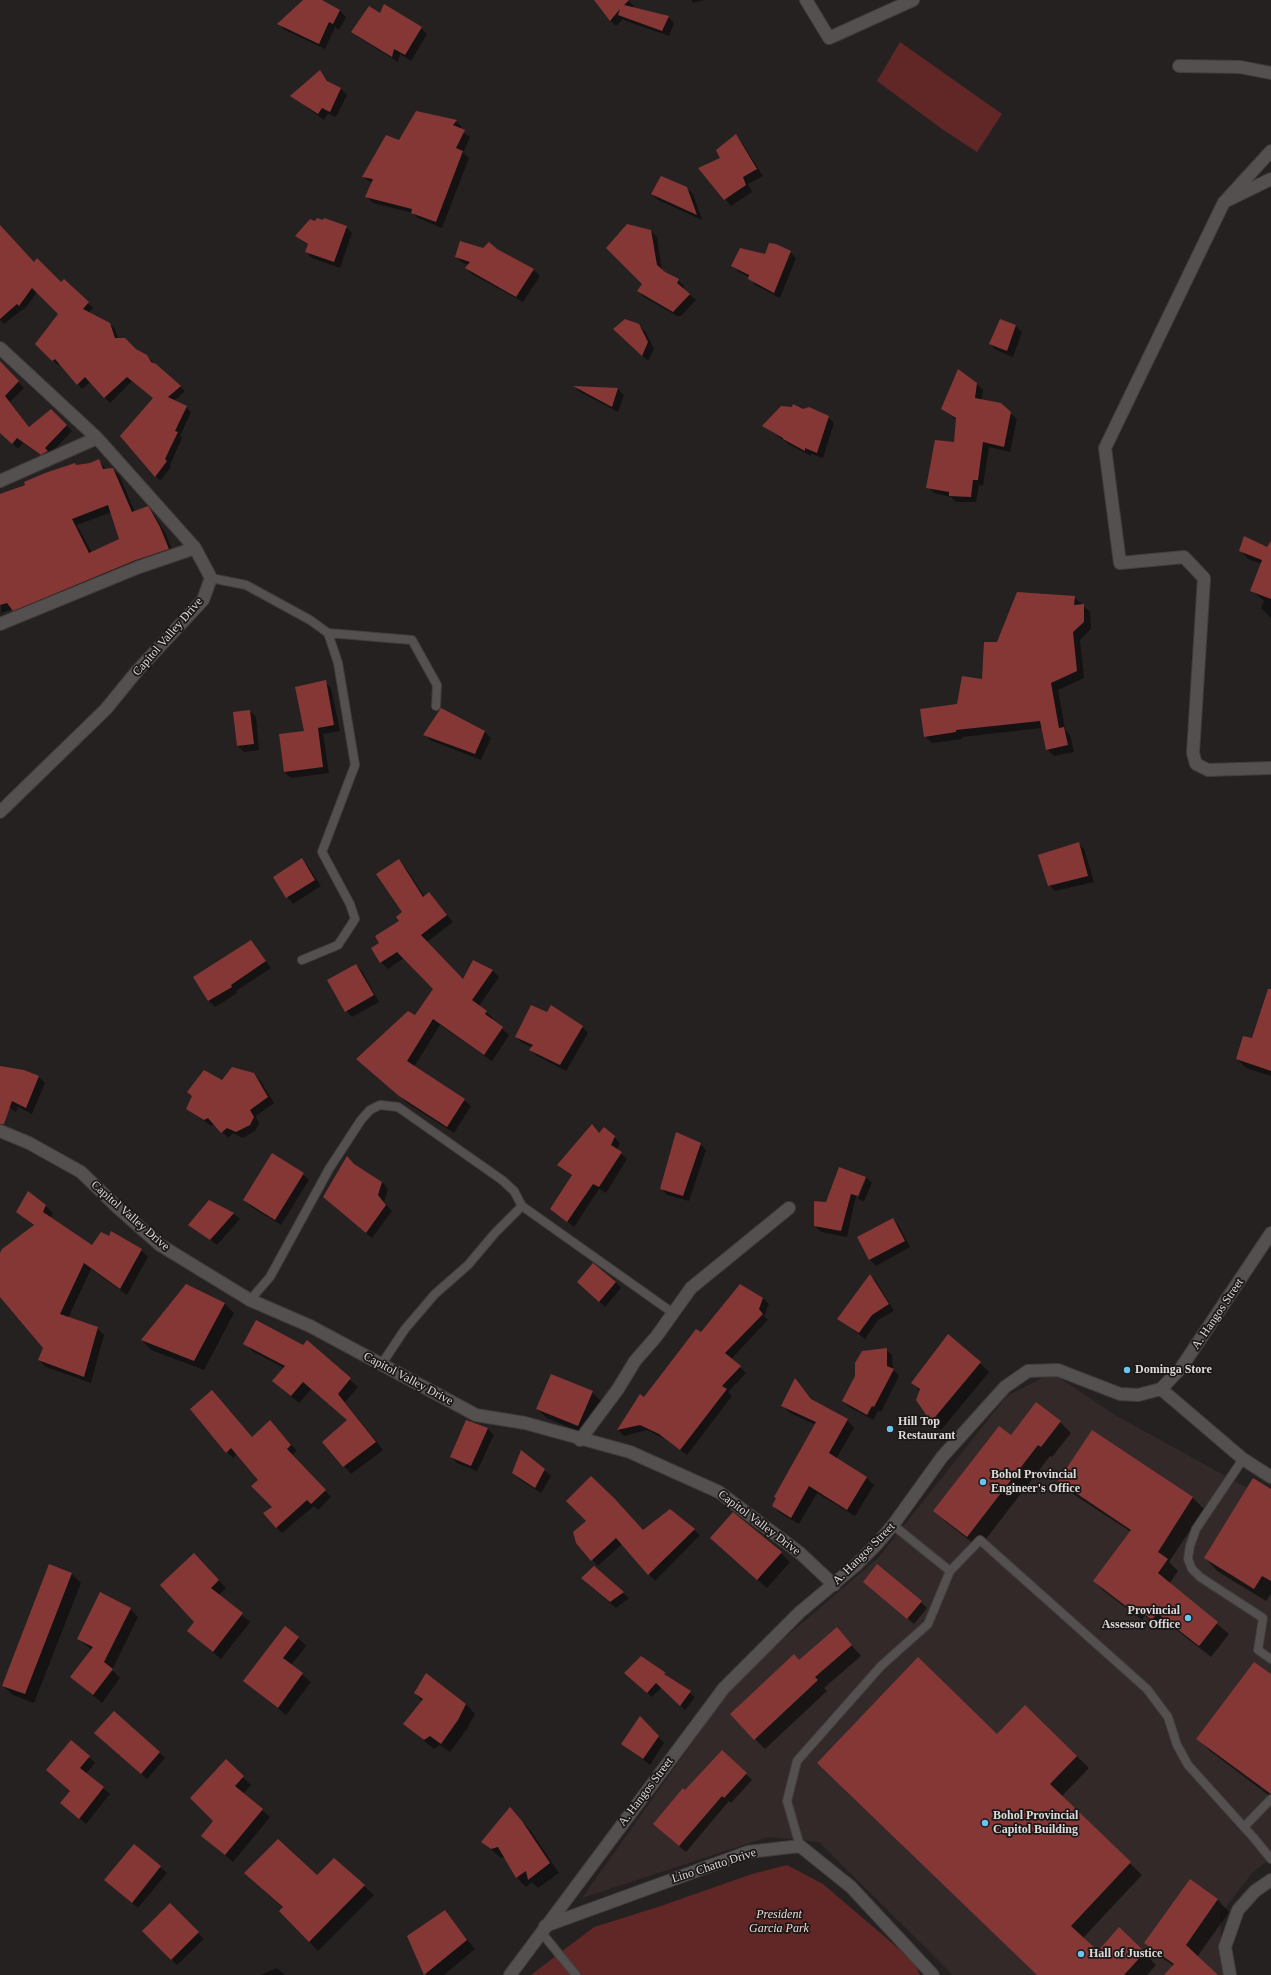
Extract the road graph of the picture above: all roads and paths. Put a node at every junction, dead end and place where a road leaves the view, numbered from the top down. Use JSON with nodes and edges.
{"nodes":[{"id":1,"x":806,"y":0,"type":"edge"},
{"id":2,"x":913,"y":0,"type":"edge"},
{"id":3,"x":1179,"y":66,"type":"dead end"},
{"id":4,"x":1271,"y":73,"type":"edge"},
{"id":5,"x":1271,"y":151,"type":"edge"},
{"id":6,"x":1271,"y":180,"type":"edge"},
{"id":7,"x":1224,"y":202,"type":"junction"},
{"id":8,"x":0,"y":348,"type":"edge"},
{"id":9,"x":97,"y":438,"type":"junction"},
{"id":10,"x":1,"y":479,"type":"edge"},
{"id":11,"x":195,"y":548,"type":"junction"},
{"id":12,"x":211,"y":578,"type":"junction"},
{"id":13,"x":0,"y":624,"type":"edge"},
{"id":14,"x":328,"y":632,"type":"junction"},
{"id":15,"x":436,"y":706,"type":"dead end"},
{"id":16,"x":1271,"y":768,"type":"edge"},
{"id":17,"x":0,"y":812,"type":"edge"},
{"id":18,"x":302,"y":960,"type":"dead end"},
{"id":19,"x":0,"y":1131,"type":"edge"},
{"id":20,"x":522,"y":1206,"type":"junction"},
{"id":21,"x":789,"y":1208,"type":"dead end"},
{"id":22,"x":1271,"y":1233,"type":"edge"},
{"id":23,"x":250,"y":1300,"type":"junction"},
{"id":24,"x":673,"y":1313,"type":"junction"},
{"id":25,"x":381,"y":1365,"type":"junction"},
{"id":26,"x":1161,"y":1389,"type":"junction"},
{"id":27,"x":580,"y":1440,"type":"junction"},
{"id":28,"x":1243,"y":1459,"type":"junction"},
{"id":29,"x":1271,"y":1477,"type":"edge"},
{"id":30,"x":893,"y":1525,"type":"junction"},
{"id":31,"x":950,"y":1571,"type":"junction"},
{"id":32,"x":834,"y":1585,"type":"junction"},
{"id":33,"x":1271,"y":1659,"type":"edge"},
{"id":34,"x":1271,"y":1798,"type":"edge"},
{"id":35,"x":1244,"y":1827,"type":"junction"},
{"id":36,"x":800,"y":1846,"type":"junction"},
{"id":37,"x":1271,"y":1859,"type":"edge"},
{"id":38,"x":1271,"y":1880,"type":"edge"},
{"id":39,"x":543,"y":1929,"type":"junction"},
{"id":40,"x":510,"y":1975,"type":"edge"},
{"id":41,"x":576,"y":1975,"type":"edge"},
{"id":42,"x":933,"y":1975,"type":"edge"},
{"id":43,"x":1230,"y":1975,"type":"edge"}],
"edges":[{"from":1,"to":2,"type":"street"},
{"from":3,"to":4,"type":"street"},
{"from":5,"to":7,"type":"street"},
{"from":6,"to":7,"type":"street"},
{"from":7,"to":16,"type":"street"},
{"from":8,"to":9,"type":"street"},
{"from":9,"to":10,"type":"street"},
{"from":9,"to":11,"type":"street"},
{"from":11,"to":12,"type":"street"},
{"from":11,"to":13,"type":"street"},
{"from":12,"to":14,"type":"lane"},
{"from":12,"to":17,"type":"street","name":"Capitol Valley Drive"},
{"from":14,"to":15,"type":"lane"},
{"from":14,"to":18,"type":"lane"},
{"from":19,"to":23,"type":"street","name":"Capitol Valley Drive"},
{"from":20,"to":23,"type":"lane"},
{"from":20,"to":24,"type":"lane"},
{"from":20,"to":25,"type":"lane"},
{"from":21,"to":24,"type":"street"},
{"from":22,"to":26,"type":"street","name":"A. Hangos Street"},
{"from":23,"to":25,"type":"street","name":"Capitol Valley Drive"},
{"from":24,"to":27,"type":"street"},
{"from":25,"to":27,"type":"street","name":"Capitol Valley Drive"},
{"from":26,"to":28,"type":"street"},
{"from":26,"to":30,"type":"street","name":"A. Hangos Street"},
{"from":27,"to":32,"type":"street","name":"Capitol Valley Drive"},
{"from":28,"to":29,"type":"street"},
{"from":28,"to":33,"type":"lane"},
{"from":30,"to":31,"type":"lane"},
{"from":30,"to":32,"type":"street","name":"A. Hangos Street"},
{"from":31,"to":35,"type":"lane"},
{"from":31,"to":36,"type":"lane"},
{"from":32,"to":39,"type":"street","name":"A. Hangos Street"},
{"from":34,"to":35,"type":"lane"},
{"from":35,"to":37,"type":"lane"},
{"from":36,"to":39,"type":"street","name":"Lino Chatto Drive"},
{"from":36,"to":42,"type":"street"},
{"from":38,"to":43,"type":"street"},
{"from":39,"to":40,"type":"street","name":"A. Hangos Street"},
{"from":39,"to":41,"type":"lane"}]}
